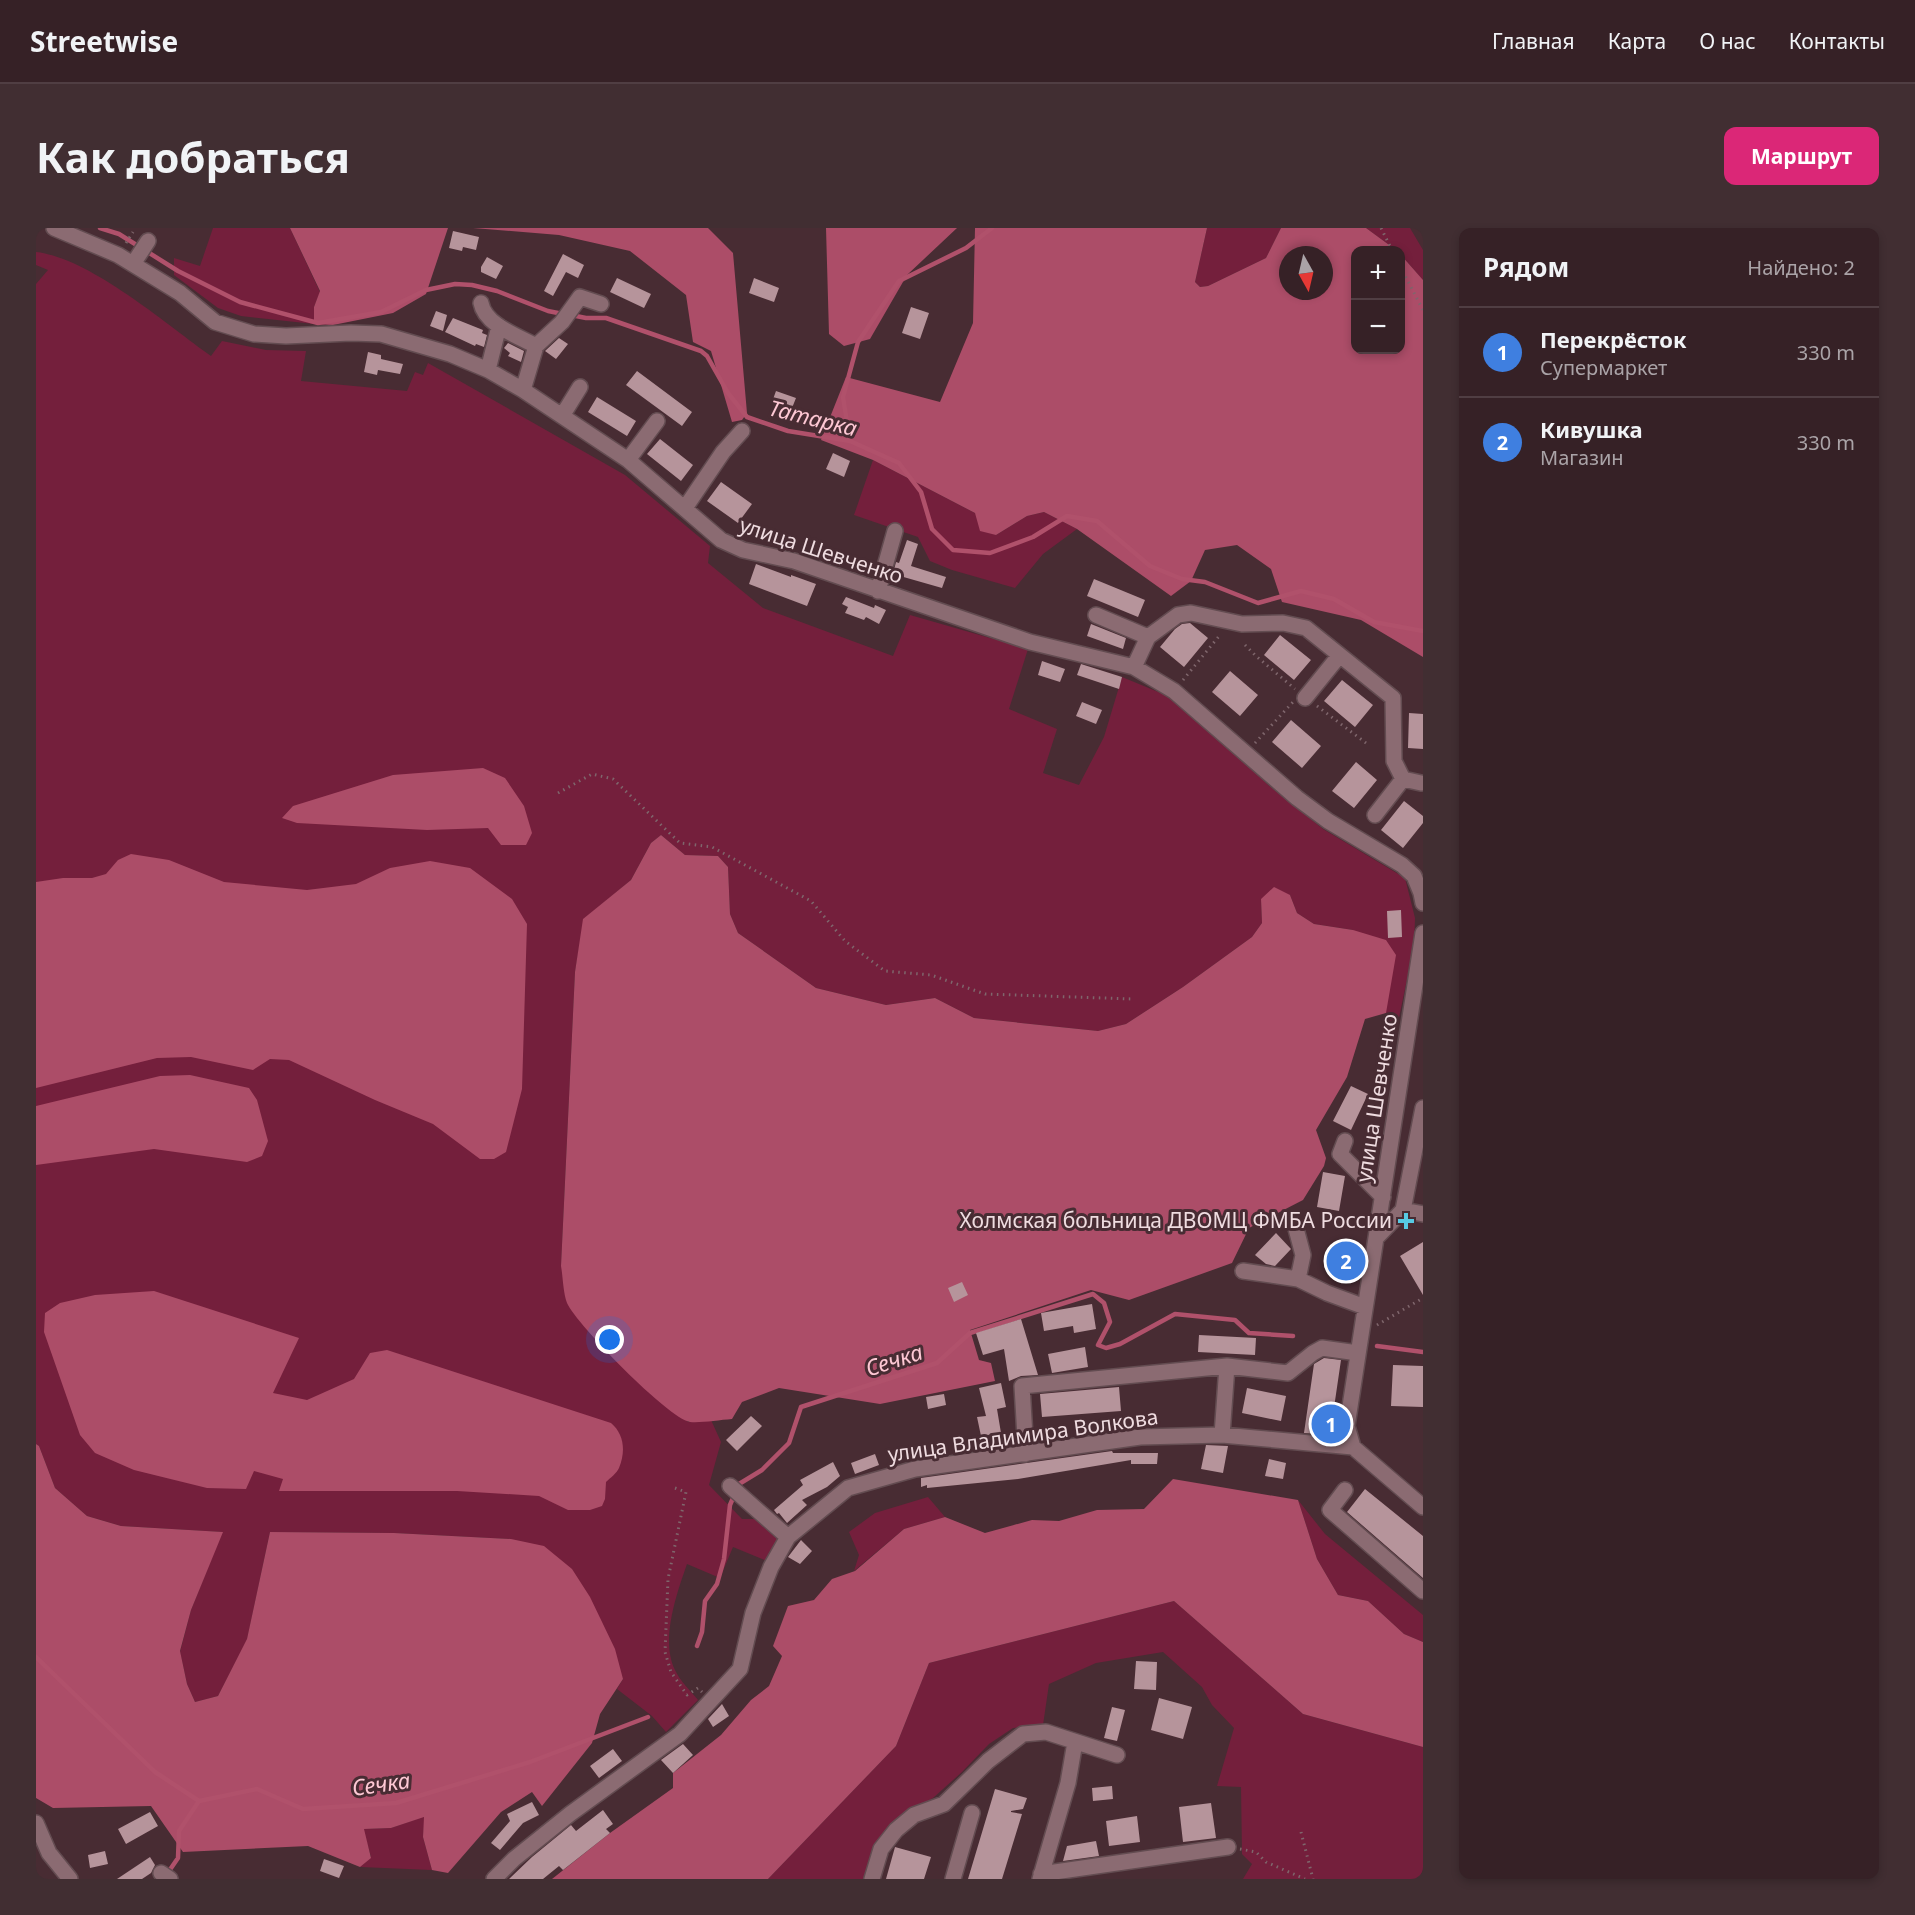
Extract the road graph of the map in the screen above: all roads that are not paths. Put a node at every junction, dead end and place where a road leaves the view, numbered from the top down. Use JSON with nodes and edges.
{"nodes":[{"id":1,"x":54,"y":228,"type":"edge"},
{"id":2,"x":148,"y":241,"type":"dead end"},
{"id":3,"x":135,"y":260,"type":"junction"},
{"id":4,"x":481,"y":303,"type":"dead end"},
{"id":5,"x":600,"y":304,"type":"dead end"},
{"id":6,"x":499,"y":326,"type":"junction"},
{"id":7,"x":536,"y":346,"type":"junction"},
{"id":8,"x":488,"y":370,"type":"junction"},
{"id":9,"x":580,"y":387,"type":"dead end"},
{"id":10,"x":523,"y":390,"type":"junction"},
{"id":11,"x":562,"y":416,"type":"junction"},
{"id":12,"x":657,"y":421,"type":"dead end"},
{"id":13,"x":742,"y":431,"type":"dead end"},
{"id":14,"x":628,"y":460,"type":"junction"},
{"id":15,"x":685,"y":508,"type":"junction"},
{"id":16,"x":895,"y":531,"type":"dead end"},
{"id":17,"x":878,"y":591,"type":"junction"},
{"id":18,"x":1096,"y":615,"type":"dead end"},
{"id":19,"x":1148,"y":637,"type":"junction"},
{"id":20,"x":1340,"y":656,"type":"junction"},
{"id":21,"x":1134,"y":668,"type":"junction"},
{"id":22,"x":1299,"y":700,"type":"road end"},
{"id":23,"x":1403,"y":779,"type":"junction"},
{"id":24,"x":1421,"y":783,"type":"dead end"},
{"id":25,"x":1375,"y":814,"type":"dead end"},
{"id":26,"x":1423,"y":903,"type":"edge"},
{"id":27,"x":1423,"y":933,"type":"edge"},
{"id":28,"x":1423,"y":1108,"type":"edge"},
{"id":29,"x":1345,"y":1141,"type":"dead end"},
{"id":30,"x":1383,"y":1197,"type":"junction"},
{"id":31,"x":1403,"y":1210,"type":"junction"},
{"id":32,"x":1423,"y":1214,"type":"edge"},
{"id":33,"x":1295,"y":1225,"type":"dead end"},
{"id":34,"x":1376,"y":1238,"type":"junction"},
{"id":35,"x":1243,"y":1271,"type":"dead end"},
{"id":36,"x":1298,"y":1279,"type":"junction"},
{"id":37,"x":1365,"y":1308,"type":"junction"},
{"id":38,"x":1359,"y":1353,"type":"junction"},
{"id":39,"x":1227,"y":1366,"type":"junction"},
{"id":40,"x":1222,"y":1435,"type":"junction"},
{"id":41,"x":1353,"y":1447,"type":"junction"},
{"id":42,"x":1026,"y":1454,"type":"junction"},
{"id":43,"x":1345,"y":1490,"type":"dead end"},
{"id":44,"x":735,"y":1491,"type":"dead end"},
{"id":45,"x":1423,"y":1507,"type":"edge"},
{"id":46,"x":788,"y":1538,"type":"junction"},
{"id":47,"x":1423,"y":1592,"type":"edge"},
{"id":48,"x":1074,"y":1742,"type":"junction"},
{"id":49,"x":1117,"y":1755,"type":"dead end"},
{"id":50,"x":972,"y":1813,"type":"dead end"},
{"id":51,"x":36,"y":1823,"type":"edge"},
{"id":52,"x":1228,"y":1847,"type":"road end"},
{"id":53,"x":1040,"y":1877,"type":"edge"},
{"id":54,"x":70,"y":1879,"type":"edge"},
{"id":55,"x":494,"y":1879,"type":"edge"},
{"id":56,"x":872,"y":1879,"type":"edge"},
{"id":57,"x":953,"y":1879,"type":"edge"}],
"edges":[{"from":1,"to":3,"type":"street","name":"улица Шевченко"},
{"from":2,"to":3,"type":"street"},
{"from":3,"to":8,"type":"street","name":"улица Шевченко"},
{"from":4,"to":6,"type":"street"},
{"from":5,"to":7,"type":"street"},
{"from":6,"to":7,"type":"street"},
{"from":6,"to":8,"type":"street"},
{"from":7,"to":10,"type":"street"},
{"from":8,"to":10,"type":"street","name":"улица Шевченко"},
{"from":9,"to":11,"type":"street"},
{"from":10,"to":11,"type":"street","name":"улица Шевченко"},
{"from":11,"to":14,"type":"street","name":"улица Шевченко"},
{"from":12,"to":14,"type":"street"},
{"from":13,"to":15,"type":"street"},
{"from":14,"to":15,"type":"street","name":"улица Шевченко"},
{"from":15,"to":17,"type":"street","name":"улица Шевченко"},
{"from":16,"to":17,"type":"street"},
{"from":17,"to":21,"type":"street","name":"улица Шевченко"},
{"from":18,"to":19,"type":"street"},
{"from":19,"to":20,"type":"street"},
{"from":19,"to":21,"type":"street"},
{"from":20,"to":22,"type":"street"},
{"from":20,"to":23,"type":"street"},
{"from":21,"to":26,"type":"street","name":"улица Шевченко"},
{"from":23,"to":24,"type":"street"},
{"from":23,"to":25,"type":"street"},
{"from":27,"to":30,"type":"street","name":"улица Шевченко"},
{"from":28,"to":31,"type":"street"},
{"from":29,"to":30,"type":"street"},
{"from":30,"to":34,"type":"street","name":"улица Шевченко"},
{"from":31,"to":32,"type":"street"},
{"from":31,"to":34,"type":"street"},
{"from":33,"to":36,"type":"street"},
{"from":34,"to":37,"type":"street","name":"улица Шевченко"},
{"from":35,"to":36,"type":"street"},
{"from":36,"to":37,"type":"street"},
{"from":37,"to":38,"type":"street","name":"улица Шевченко"},
{"from":38,"to":39,"type":"street"},
{"from":38,"to":41,"type":"street","name":"улица Шевченко"},
{"from":39,"to":40,"type":"street"},
{"from":39,"to":42,"type":"street"},
{"from":40,"to":41,"type":"street","name":"улица Владимира Волкова"},
{"from":40,"to":42,"type":"street","name":"улица Владимира Волкова"},
{"from":41,"to":45,"type":"street"},
{"from":42,"to":46,"type":"street","name":"улица Владимира Волкова"},
{"from":43,"to":47,"type":"street"},
{"from":44,"to":46,"type":"street"},
{"from":46,"to":55,"type":"street","name":"улица Владимира Волкова"},
{"from":48,"to":49,"type":"street"},
{"from":48,"to":53,"type":"street"},
{"from":48,"to":56,"type":"street"},
{"from":50,"to":57,"type":"street"},
{"from":51,"to":54,"type":"street"},
{"from":52,"to":53,"type":"street"}]}
